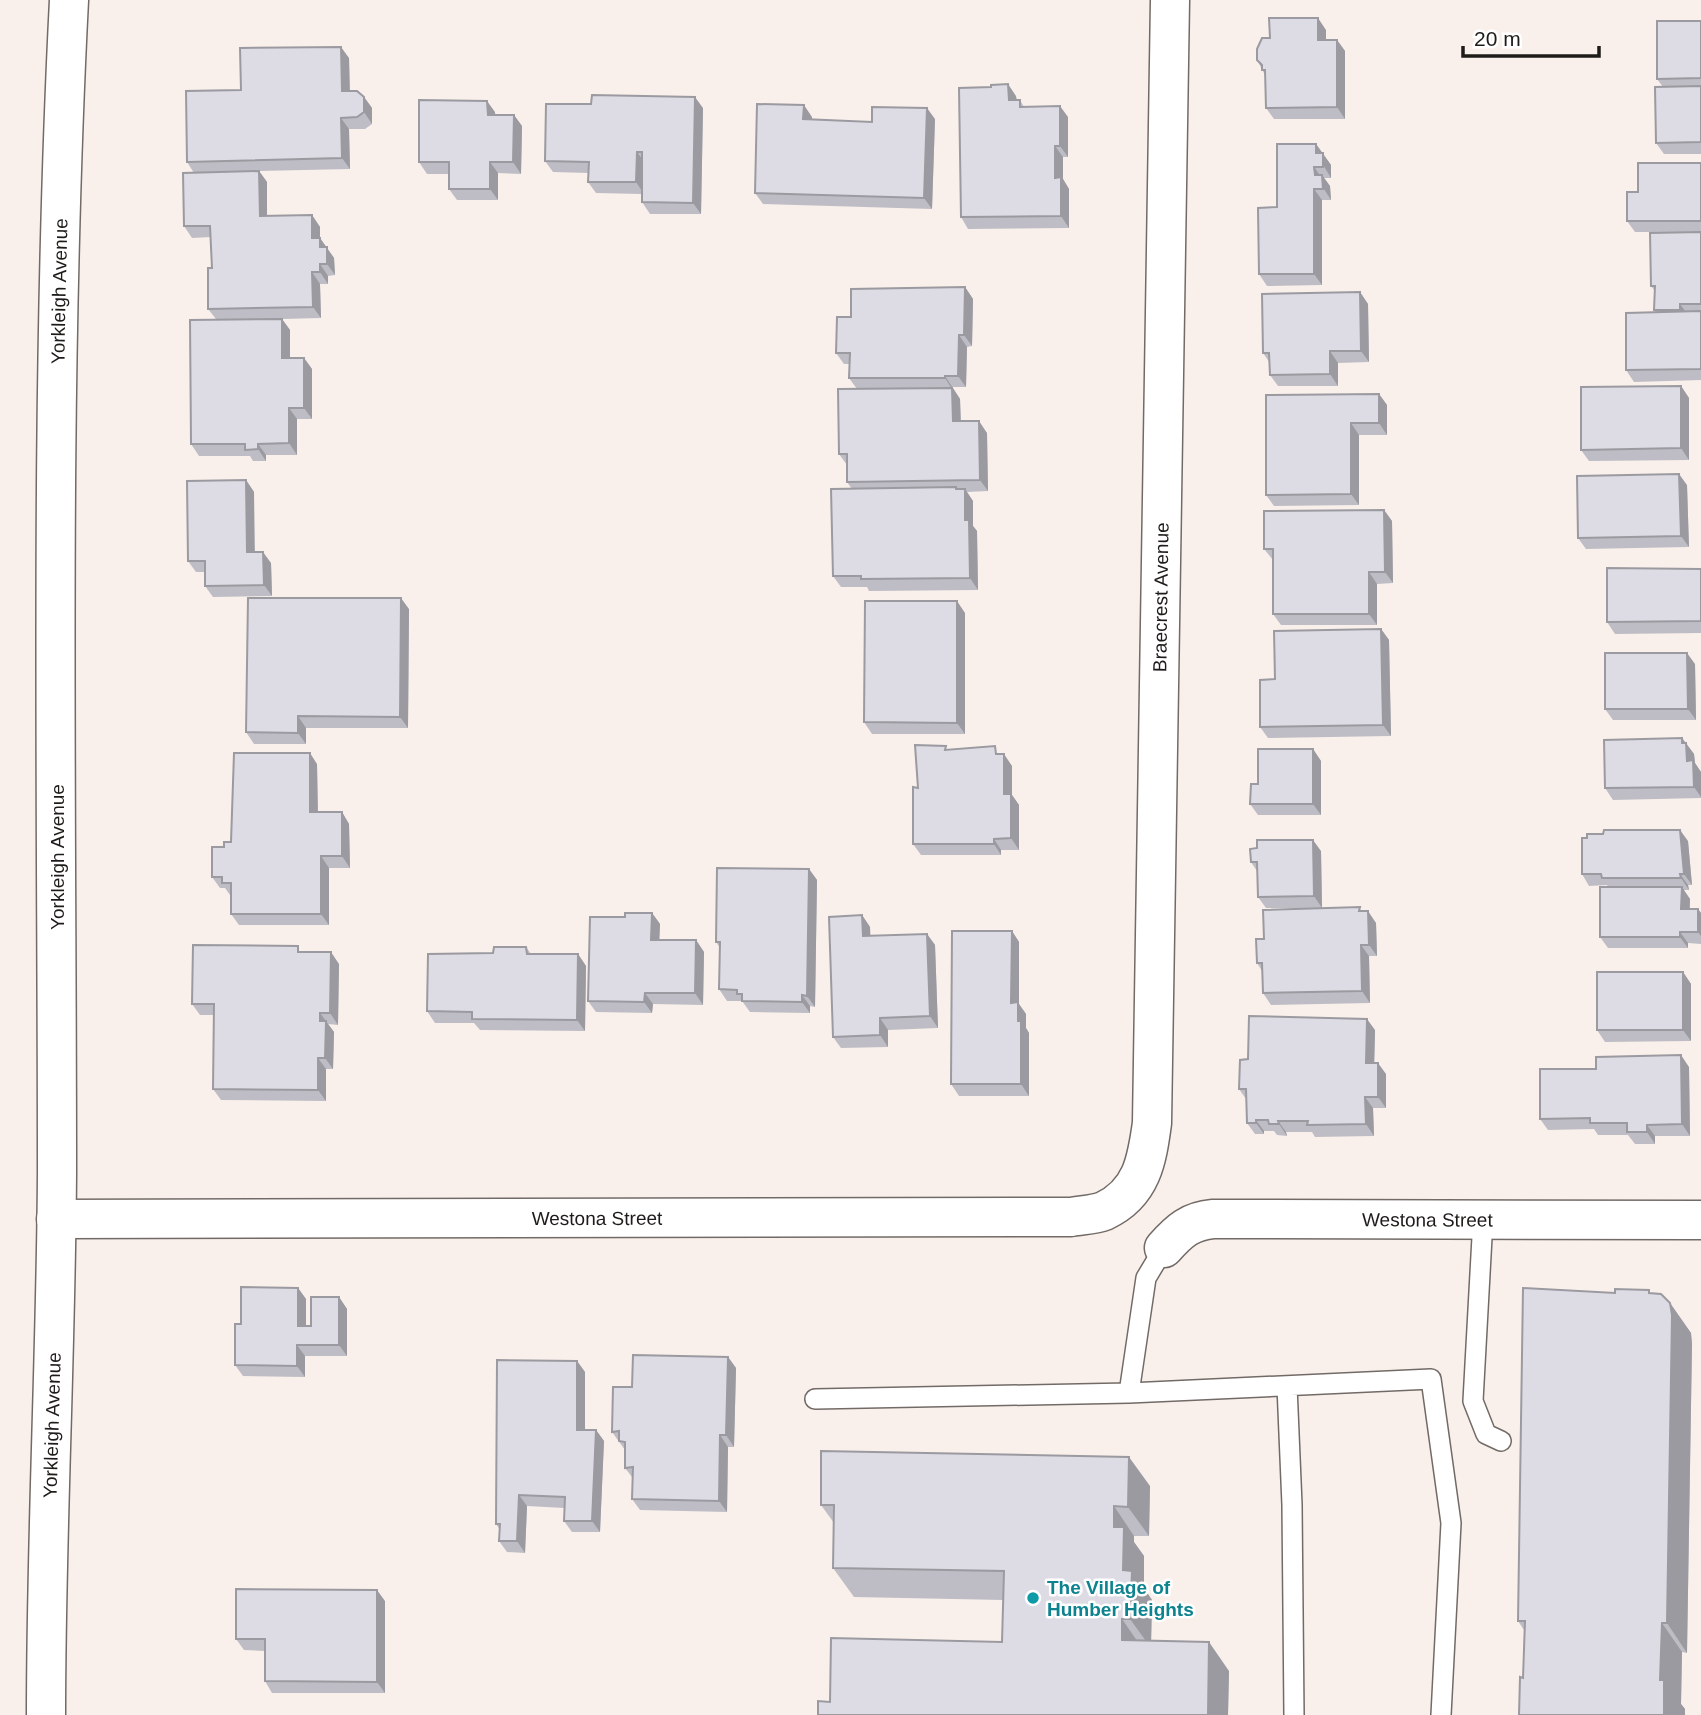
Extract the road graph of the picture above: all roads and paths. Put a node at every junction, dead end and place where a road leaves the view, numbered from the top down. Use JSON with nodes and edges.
{"nodes":[{"id":1,"x":69,"y":0,"type":"edge"},
{"id":2,"x":1170,"y":0,"type":"edge"},
{"id":3,"x":1131,"y":1192,"type":"joint"},
{"id":4,"x":57,"y":1219,"type":"junction"},
{"id":5,"x":1483,"y":1219,"type":"junction"},
{"id":6,"x":1701,"y":1220,"type":"edge"},
{"id":7,"x":1164,"y":1248,"type":"joint"},
{"id":8,"x":1287,"y":1386,"type":"junction"},
{"id":9,"x":1129,"y":1393,"type":"junction"},
{"id":10,"x":815,"y":1399,"type":"dead end"},
{"id":11,"x":1501,"y":1441,"type":"dead end"},
{"id":12,"x":46,"y":1715,"type":"edge"},
{"id":13,"x":1294,"y":1715,"type":"edge"},
{"id":14,"x":1441,"y":1715,"type":"edge"}],
"edges":[{"from":1,"to":4,"type":"street","name":"Yorkleigh Avenue"},
{"from":2,"to":3,"type":"street","name":"Braecrest Avenue"},
{"from":3,"to":4,"type":"street","name":"Westona Street"},
{"from":4,"to":12,"type":"street","name":"Yorkleigh Avenue"},
{"from":5,"to":6,"type":"street","name":"Westona Street"},
{"from":5,"to":7,"type":"street","name":"Westona Street"},
{"from":5,"to":11,"type":"lane"},
{"from":7,"to":9,"type":"lane"},
{"from":8,"to":9,"type":"lane"},
{"from":8,"to":13,"type":"lane"},
{"from":8,"to":14,"type":"lane"},
{"from":9,"to":10,"type":"lane"}]}
